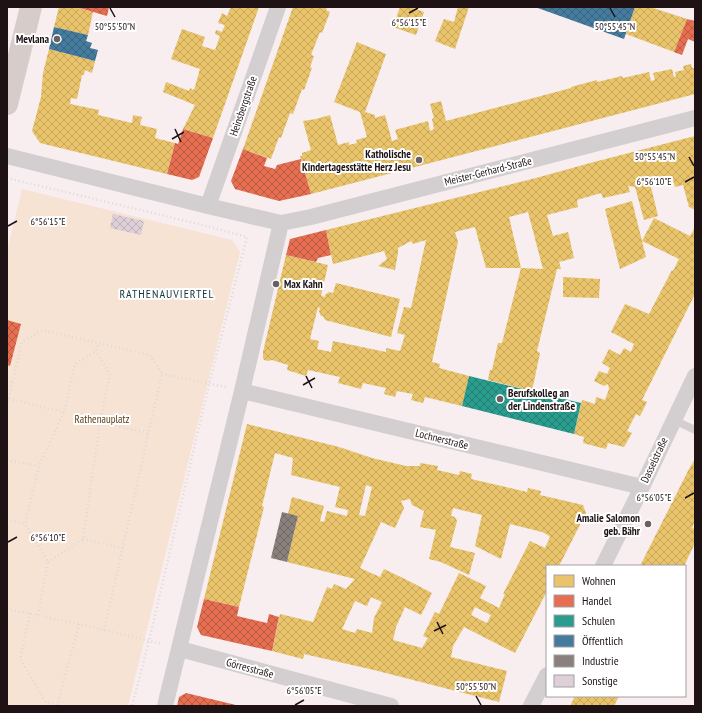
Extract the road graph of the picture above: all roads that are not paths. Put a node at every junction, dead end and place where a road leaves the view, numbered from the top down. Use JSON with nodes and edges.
{"nodes":[{"id":1,"x":31,"y":7,"type":"edge"},
{"id":2,"x":278,"y":7,"type":"edge"},
{"id":3,"x":7,"y":104,"type":"edge"},
{"id":4,"x":695,"y":118,"type":"edge"},
{"id":5,"x":7,"y":156,"type":"edge"},
{"id":6,"x":208,"y":206,"type":"junction"},
{"id":7,"x":281,"y":223,"type":"junction"},
{"id":8,"x":695,"y":376,"type":"edge"},
{"id":9,"x":242,"y":391,"type":"junction"},
{"id":10,"x":674,"y":420,"type":"junction"},
{"id":11,"x":695,"y":430,"type":"edge"},
{"id":12,"x":642,"y":487,"type":"junction"},
{"id":13,"x":603,"y":565,"type":"edge"},
{"id":14,"x":180,"y":649,"type":"junction"},
{"id":15,"x":546,"y":676,"type":"edge"},
{"id":16,"x":165,"y":706,"type":"edge"},
{"id":17,"x":390,"y":706,"type":"edge"},
{"id":18,"x":531,"y":706,"type":"edge"}],
"edges":[{"from":1,"to":3,"type":"main road"},
{"from":2,"to":6,"type":"street","name":"Heinsbergstraße"},
{"from":4,"to":7,"type":"street","name":"Meister-Gerhard-Straße"},
{"from":5,"to":6,"type":"street"},
{"from":6,"to":7,"type":"street"},
{"from":7,"to":9,"type":"street"},
{"from":8,"to":10,"type":"street","name":"Dasselstraße"},
{"from":9,"to":12,"type":"street","name":"Lochnerstraße"},
{"from":9,"to":14,"type":"street"},
{"from":10,"to":11,"type":"lane"},
{"from":10,"to":12,"type":"street","name":"Dasselstraße"},
{"from":12,"to":13,"type":"street","name":"Dasselstraße"},
{"from":14,"to":16,"type":"street"},
{"from":14,"to":17,"type":"street","name":"Görresstraße"},
{"from":15,"to":18,"type":"street"}]}
